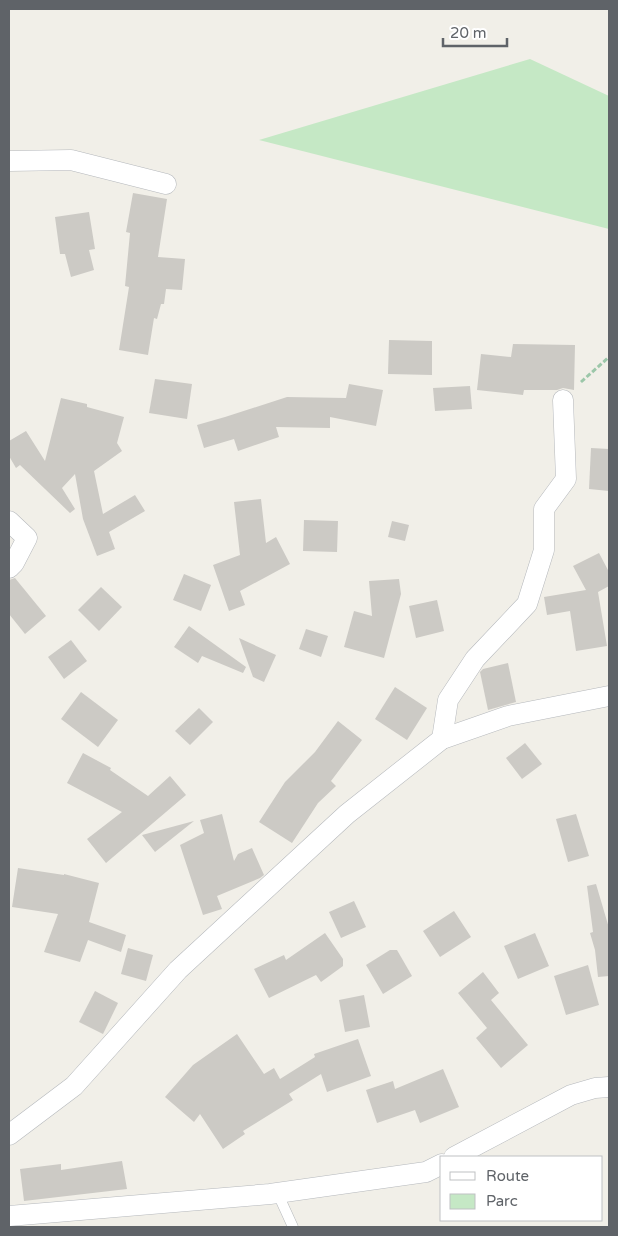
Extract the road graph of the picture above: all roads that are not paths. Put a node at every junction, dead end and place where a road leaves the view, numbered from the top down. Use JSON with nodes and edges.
{"nodes":[{"id":1,"x":9,"y":161,"type":"edge"},
{"id":2,"x":166,"y":184,"type":"dead end"},
{"id":3,"x":562,"y":400,"type":"dead end"},
{"id":4,"x":9,"y":521,"type":"edge"},
{"id":5,"x":9,"y":568,"type":"edge"},
{"id":6,"x":609,"y":696,"type":"edge"},
{"id":7,"x":442,"y":739,"type":"junction"},
{"id":8,"x":609,"y":1087,"type":"edge"},
{"id":9,"x":9,"y":1135,"type":"edge"},
{"id":10,"x":456,"y":1156,"type":"edge"},
{"id":11,"x":440,"y":1165,"type":"edge"},
{"id":12,"x":277,"y":1192,"type":"junction"},
{"id":13,"x":9,"y":1216,"type":"edge"},
{"id":14,"x":293,"y":1227,"type":"edge"}],
"edges":[{"from":1,"to":2,"type":"street"},
{"from":3,"to":7,"type":"street"},
{"from":4,"to":5,"type":"street"},
{"from":6,"to":7,"type":"street"},
{"from":7,"to":9,"type":"street"},
{"from":8,"to":10,"type":"street"},
{"from":11,"to":12,"type":"street"},
{"from":12,"to":13,"type":"street"},
{"from":12,"to":14,"type":"lane"}]}
